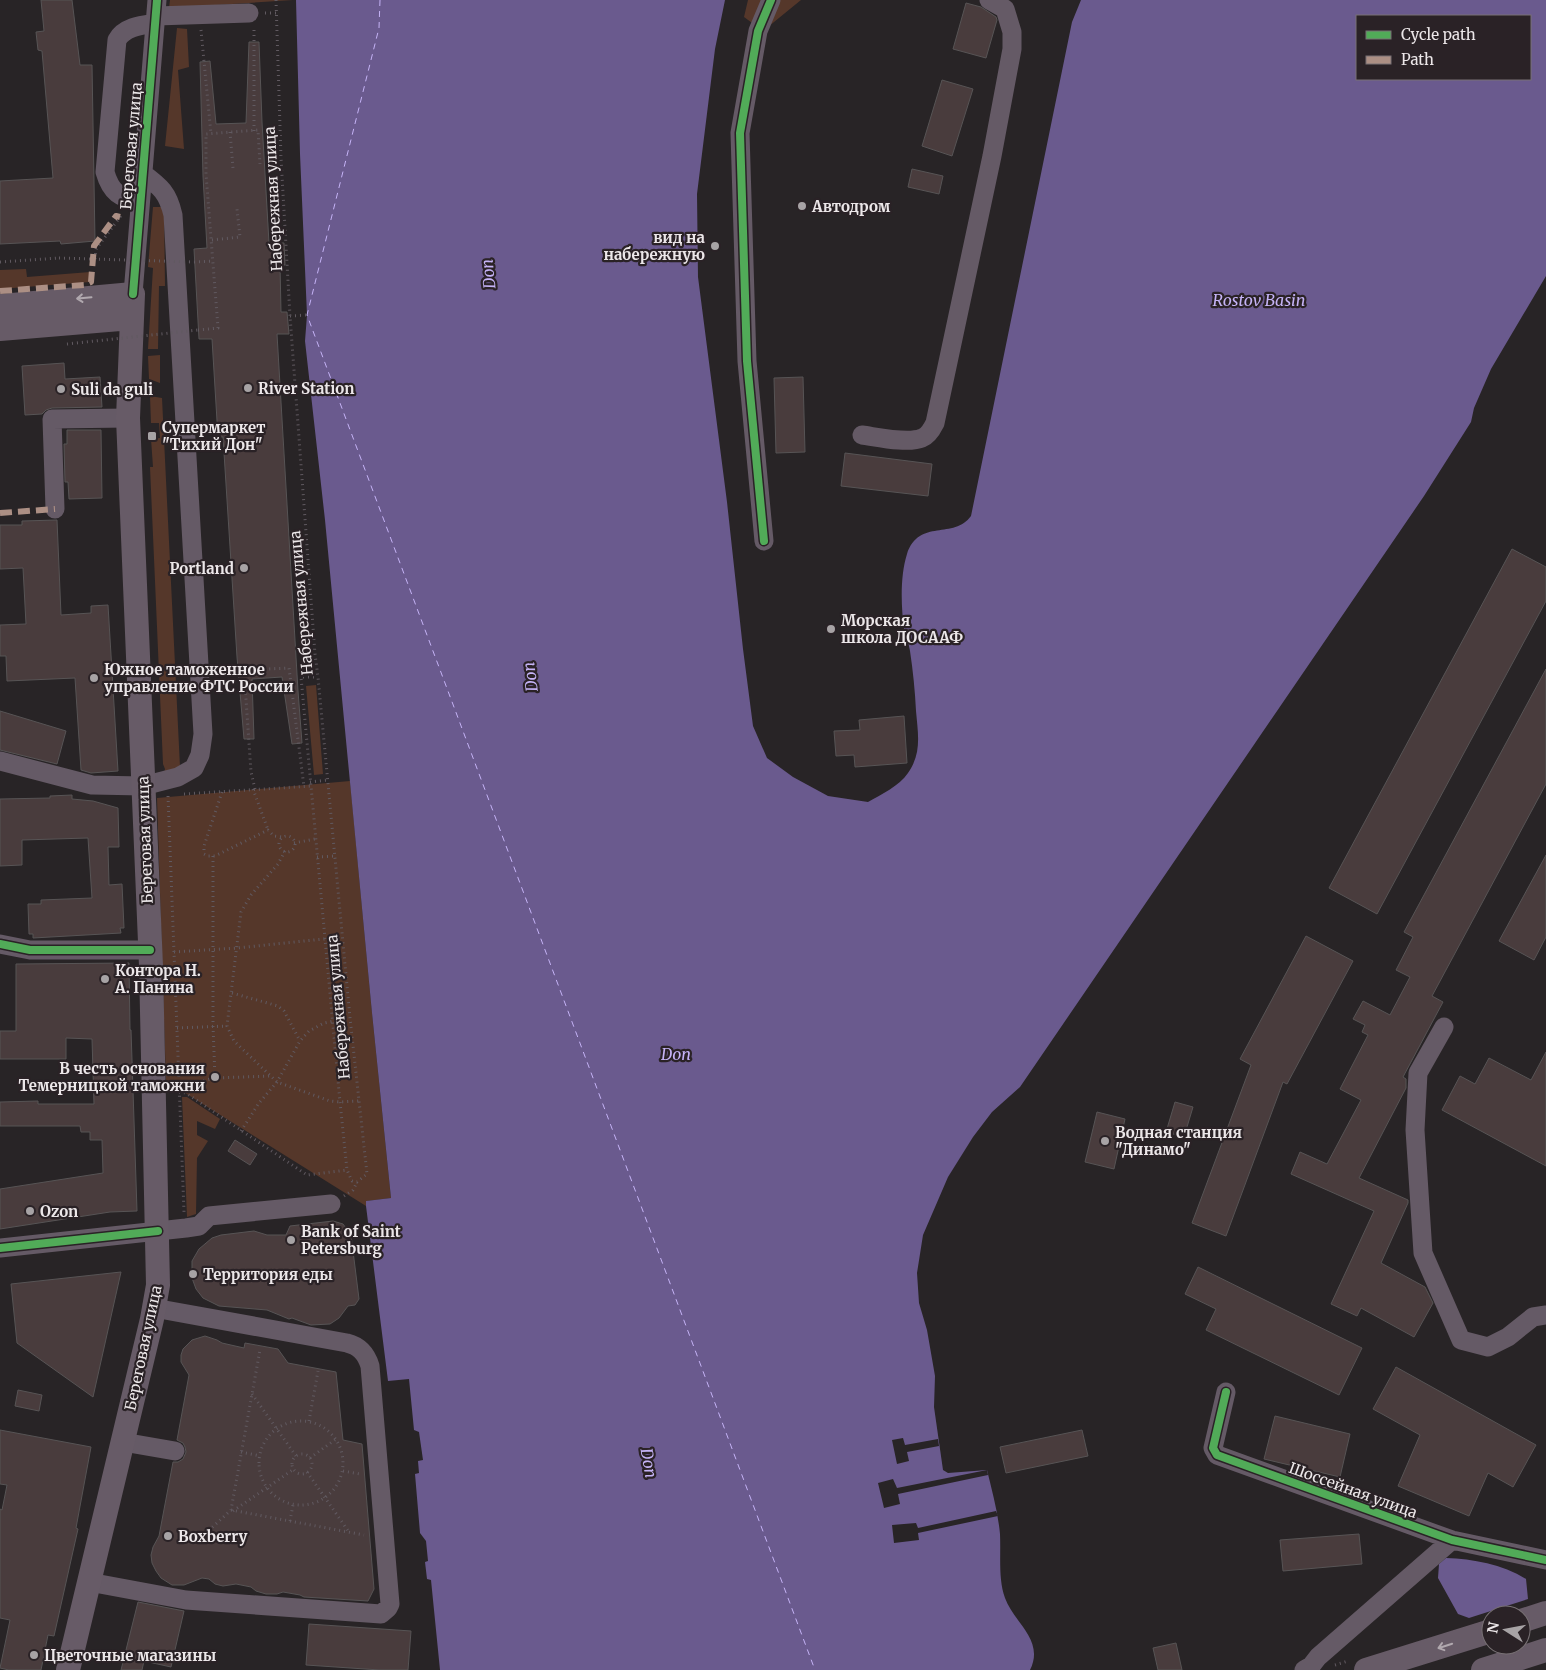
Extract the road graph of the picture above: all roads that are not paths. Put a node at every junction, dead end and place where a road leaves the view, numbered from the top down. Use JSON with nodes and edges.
{"nodes":[{"id":1,"x":771,"y":0,"type":"edge"},
{"id":2,"x":989,"y":0,"type":"edge"},
{"id":3,"x":156,"y":13,"type":"edge"},
{"id":4,"x":252,"y":18,"type":"road end"},
{"id":5,"x":142,"y":173,"type":"junction"},
{"id":6,"x":140,"y":202,"type":"junction"},
{"id":7,"x":133,"y":294,"type":"junction"},
{"id":8,"x":0,"y":306,"type":"edge"},
{"id":9,"x":132,"y":318,"type":"junction"},
{"id":10,"x":0,"y":328,"type":"edge"},
{"id":11,"x":128,"y":418,"type":"junction"},
{"id":12,"x":862,"y":435,"type":"dead end"},
{"id":13,"x":55,"y":509,"type":"dead end"},
{"id":14,"x":764,"y":541,"type":"dead end"},
{"id":15,"x":0,"y":762,"type":"edge"},
{"id":16,"x":143,"y":786,"type":"junction"},
{"id":17,"x":0,"y":944,"type":"edge"},
{"id":18,"x":150,"y":950,"type":"junction"},
{"id":19,"x":1444,"y":1027,"type":"dead end"},
{"id":20,"x":331,"y":1204,"type":"dead end"},
{"id":21,"x":158,"y":1231,"type":"junction"},
{"id":22,"x":0,"y":1248,"type":"edge"},
{"id":23,"x":154,"y":1308,"type":"junction"},
{"id":24,"x":1546,"y":1315,"type":"edge"},
{"id":25,"x":1226,"y":1392,"type":"dead end"},
{"id":26,"x":123,"y":1442,"type":"junction"},
{"id":27,"x":175,"y":1451,"type":"dead end"},
{"id":28,"x":1452,"y":1540,"type":"junction"},
{"id":29,"x":1546,"y":1560,"type":"edge"},
{"id":30,"x":89,"y":1582,"type":"junction"},
{"id":31,"x":1546,"y":1613,"type":"edge"},
{"id":32,"x":1531,"y":1618,"type":"edge"},
{"id":33,"x":1481,"y":1634,"type":"edge"},
{"id":34,"x":1546,"y":1650,"type":"edge"},
{"id":35,"x":1309,"y":1669,"type":"edge"},
{"id":36,"x":68,"y":1670,"type":"edge"},
{"id":37,"x":1366,"y":1670,"type":"edge"},
{"id":38,"x":1483,"y":1670,"type":"edge"}],
"edges":[{"from":1,"to":14,"type":"street"},
{"from":2,"to":12,"type":"street"},
{"from":3,"to":4,"type":"street"},
{"from":3,"to":5,"type":"street","name":"Береговая улица"},
{"from":3,"to":6,"type":"street"},
{"from":5,"to":6,"type":"street","name":"Береговая улица"},
{"from":5,"to":16,"type":"street"},
{"from":6,"to":7,"type":"street","name":"Береговая улица"},
{"from":7,"to":8,"type":"main road","one_way":true},
{"from":7,"to":9,"type":"main road","name":"Береговая улица"},
{"from":9,"to":10,"type":"main road"},
{"from":9,"to":11,"type":"main road","name":"Береговая улица"},
{"from":11,"to":13,"type":"street"},
{"from":11,"to":16,"type":"main road","name":"Береговая улица"},
{"from":15,"to":16,"type":"street"},
{"from":16,"to":18,"type":"main road","name":"Береговая улица"},
{"from":17,"to":18,"type":"street"},
{"from":18,"to":21,"type":"main road","name":"Береговая улица"},
{"from":19,"to":24,"type":"street"},
{"from":20,"to":21,"type":"street"},
{"from":21,"to":22,"type":"street"},
{"from":21,"to":23,"type":"main road","name":"Береговая улица"},
{"from":23,"to":26,"type":"main road","name":"Береговая улица"},
{"from":23,"to":30,"type":"street"},
{"from":25,"to":28,"type":"street","name":"Шоссейная улица"},
{"from":26,"to":27,"type":"street"},
{"from":26,"to":30,"type":"main road","name":"Береговая улица"},
{"from":28,"to":29,"type":"street","name":"Шоссейная улица"},
{"from":28,"to":35,"type":"street"},
{"from":30,"to":36,"type":"main road","name":"Береговая улица"},
{"from":31,"to":32,"type":"main road"},
{"from":33,"to":37,"type":"main road","one_way":true},
{"from":34,"to":38,"type":"main road"}]}
